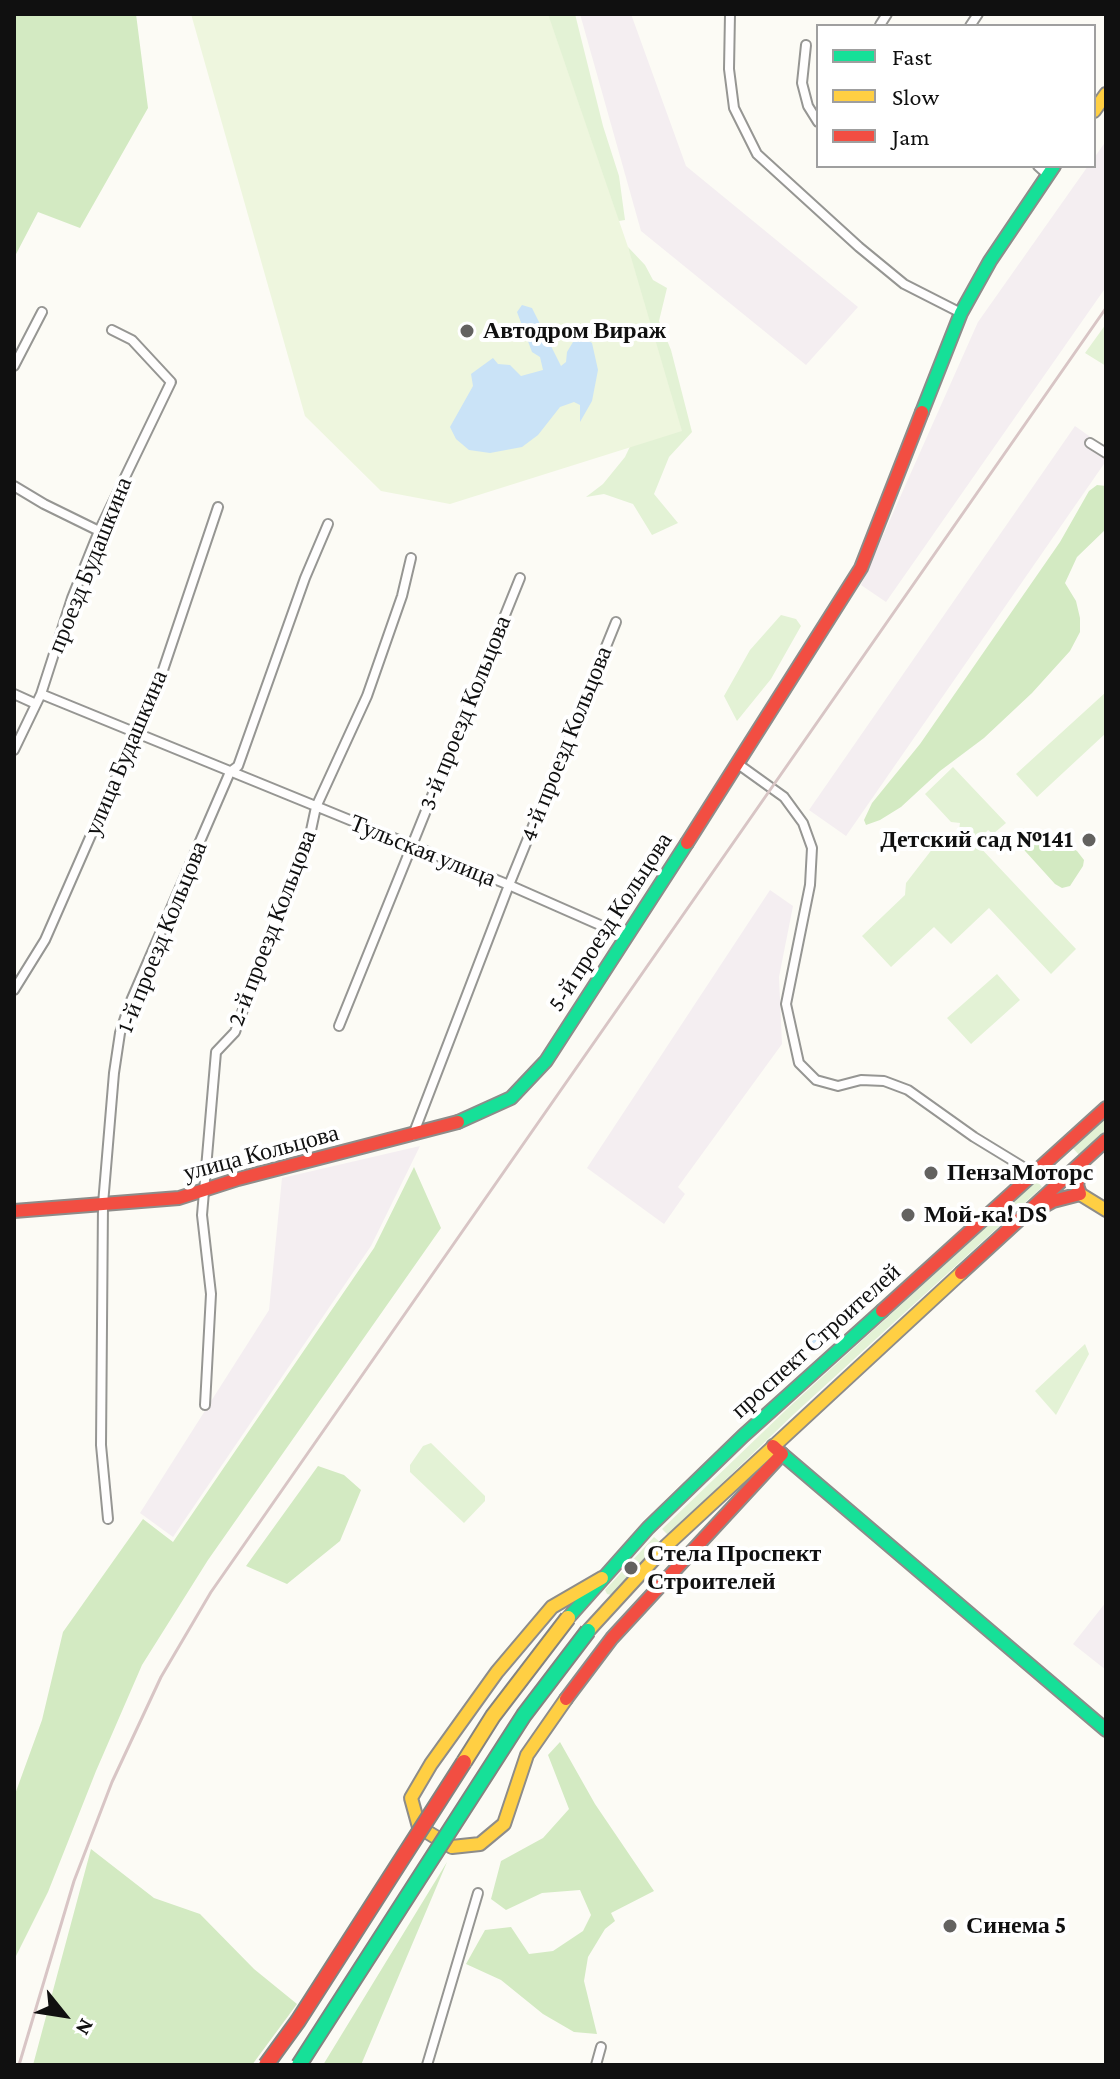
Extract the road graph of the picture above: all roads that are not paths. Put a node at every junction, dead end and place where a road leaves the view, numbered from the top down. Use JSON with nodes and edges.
{"nodes":[{"id":1,"x":730,"y":14,"type":"edge"},
{"id":2,"x":806,"y":45,"type":"dead end"},
{"id":3,"x":816,"y":119,"type":"edge"},
{"id":4,"x":1047,"y":169,"type":"edge"},
{"id":5,"x":42,"y":312,"type":"dead end"},
{"id":6,"x":961,"y":313,"type":"junction"},
{"id":7,"x":112,"y":330,"type":"dead end"},
{"id":8,"x":14,"y":366,"type":"edge"},
{"id":9,"x":1090,"y":443,"type":"dead end"},
{"id":10,"x":1106,"y":453,"type":"edge"},
{"id":11,"x":14,"y":486,"type":"edge"},
{"id":12,"x":218,"y":507,"type":"dead end"},
{"id":13,"x":328,"y":524,"type":"dead end"},
{"id":14,"x":99,"y":531,"type":"junction"},
{"id":15,"x":411,"y":558,"type":"dead end"},
{"id":16,"x":520,"y":578,"type":"dead end"},
{"id":17,"x":616,"y":622,"type":"dead end"},
{"id":18,"x":14,"y":694,"type":"edge"},
{"id":19,"x":41,"y":694,"type":"junction"},
{"id":20,"x":36,"y":704,"type":"junction"},
{"id":21,"x":134,"y":733,"type":"junction"},
{"id":22,"x":14,"y":750,"type":"edge"},
{"id":23,"x":738,"y":764,"type":"junction"},
{"id":24,"x":230,"y":772,"type":"junction"},
{"id":25,"x":316,"y":807,"type":"junction"},
{"id":26,"x":411,"y":846,"type":"junction"},
{"id":27,"x":509,"y":885,"type":"junction"},
{"id":28,"x":627,"y":937,"type":"junction"},
{"id":29,"x":14,"y":990,"type":"edge"},
{"id":30,"x":339,"y":1026,"type":"dead end"},
{"id":31,"x":511,"y":1098,"type":"joint"},
{"id":32,"x":1106,"y":1108,"type":"edge"},
{"id":33,"x":413,"y":1135,"type":"junction"},
{"id":34,"x":1106,"y":1140,"type":"edge"},
{"id":35,"x":1063,"y":1146,"type":"junction"},
{"id":36,"x":1081,"y":1163,"type":"junction"},
{"id":37,"x":1033,"y":1173,"type":"junction"},
{"id":38,"x":204,"y":1190,"type":"junction"},
{"id":39,"x":1080,"y":1194,"type":"junction"},
{"id":40,"x":1045,"y":1195,"type":"junction"},
{"id":41,"x":103,"y":1204,"type":"junction"},
{"id":42,"x":1106,"y":1210,"type":"edge"},
{"id":43,"x":14,"y":1211,"type":"edge"},
{"id":44,"x":1008,"y":1229,"type":"junction"},
{"id":45,"x":205,"y":1405,"type":"dead end"},
{"id":46,"x":777,"y":1450,"type":"junction"},
{"id":47,"x":108,"y":1519,"type":"dead end"},
{"id":48,"x":602,"y":1578,"type":"junction"},
{"id":49,"x":1106,"y":1730,"type":"edge"},
{"id":50,"x":478,"y":1893,"type":"dead end"},
{"id":51,"x":601,"y":2047,"type":"dead end"},
{"id":52,"x":266,"y":2065,"type":"edge"},
{"id":53,"x":299,"y":2065,"type":"edge"},
{"id":54,"x":427,"y":2065,"type":"edge"},
{"id":55,"x":596,"y":2065,"type":"edge"}],
"edges":[{"from":1,"to":6,"type":"street"},
{"from":2,"to":3,"type":"street"},
{"from":4,"to":6,"type":"main road","name":"5-й проезд Кольцова"},
{"from":5,"to":8,"type":"street"},
{"from":6,"to":23,"type":"main road","name":"5-й проезд Кольцова"},
{"from":7,"to":14,"type":"street","name":"проезд Будашкина"},
{"from":9,"to":10,"type":"street"},
{"from":11,"to":14,"type":"street"},
{"from":12,"to":21,"type":"street","name":"улица Будашкина"},
{"from":13,"to":24,"type":"street","name":"1-й проезд Кольцова"},
{"from":14,"to":19,"type":"street","name":"проезд Будашкина"},
{"from":15,"to":25,"type":"street","name":"2-й проезд Кольцова"},
{"from":16,"to":26,"type":"street","name":"3-й проезд Кольцова"},
{"from":17,"to":27,"type":"street","name":"4-й проезд Кольцова"},
{"from":18,"to":20,"type":"street"},
{"from":19,"to":20,"type":"street","name":"проезд Будашкина"},
{"from":19,"to":21,"type":"street","name":"Тульская улица"},
{"from":20,"to":22,"type":"street","name":"проезд Будашкина"},
{"from":21,"to":24,"type":"street","name":"Тульская улица"},
{"from":21,"to":29,"type":"street","name":"улица Будашкина"},
{"from":23,"to":28,"type":"main road","name":"5-й проезд Кольцова"},
{"from":23,"to":37,"type":"street"},
{"from":24,"to":25,"type":"street","name":"Тульская улица"},
{"from":24,"to":41,"type":"street","name":"1-й проезд Кольцова"},
{"from":25,"to":26,"type":"street","name":"Тульская улица"},
{"from":25,"to":38,"type":"street","name":"2-й проезд Кольцова"},
{"from":26,"to":27,"type":"street","name":"Тульская улица"},
{"from":26,"to":30,"type":"street","name":"3-й проезд Кольцова"},
{"from":27,"to":28,"type":"street","name":"Тульская улица"},
{"from":27,"to":33,"type":"street","name":"4-й проезд Кольцова"},
{"from":28,"to":31,"type":"main road","name":"5-й проезд Кольцова"},
{"from":31,"to":33,"type":"main road","name":"улица Кольцова"},
{"from":32,"to":35,"type":"main road","name":"проспект Строителей"},
{"from":33,"to":38,"type":"main road","name":"улица Кольцова"},
{"from":34,"to":36,"type":"main road","name":"проспект Строителей"},
{"from":35,"to":36,"type":"main road"},
{"from":35,"to":37,"type":"main road","name":"проспект Строителей"},
{"from":36,"to":39,"type":"main road"},
{"from":36,"to":40,"type":"main road","name":"проспект Строителей"},
{"from":37,"to":40,"type":"main road"},
{"from":37,"to":48,"type":"main road","name":"проспект Строителей"},
{"from":38,"to":41,"type":"main road","name":"улица Кольцова"},
{"from":38,"to":45,"type":"street","name":"2-й проезд Кольцова"},
{"from":39,"to":42,"type":"main road"},
{"from":39,"to":44,"type":"main road"},
{"from":40,"to":44,"type":"main road","name":"проспект Строителей"},
{"from":41,"to":43,"type":"main road","name":"улица Кольцова"},
{"from":41,"to":47,"type":"street","name":"1-й проезд Кольцова"},
{"from":44,"to":46,"type":"main road","name":"проспект Строителей"},
{"from":46,"to":48,"type":"main road"},
{"from":46,"to":49,"type":"main road"},
{"from":46,"to":53,"type":"main road","name":"проспект Строителей","bridge":true},
{"from":48,"to":52,"type":"main road","name":"проспект Строителей","bridge":true},
{"from":50,"to":54,"type":"street"},
{"from":51,"to":55,"type":"street"}]}
